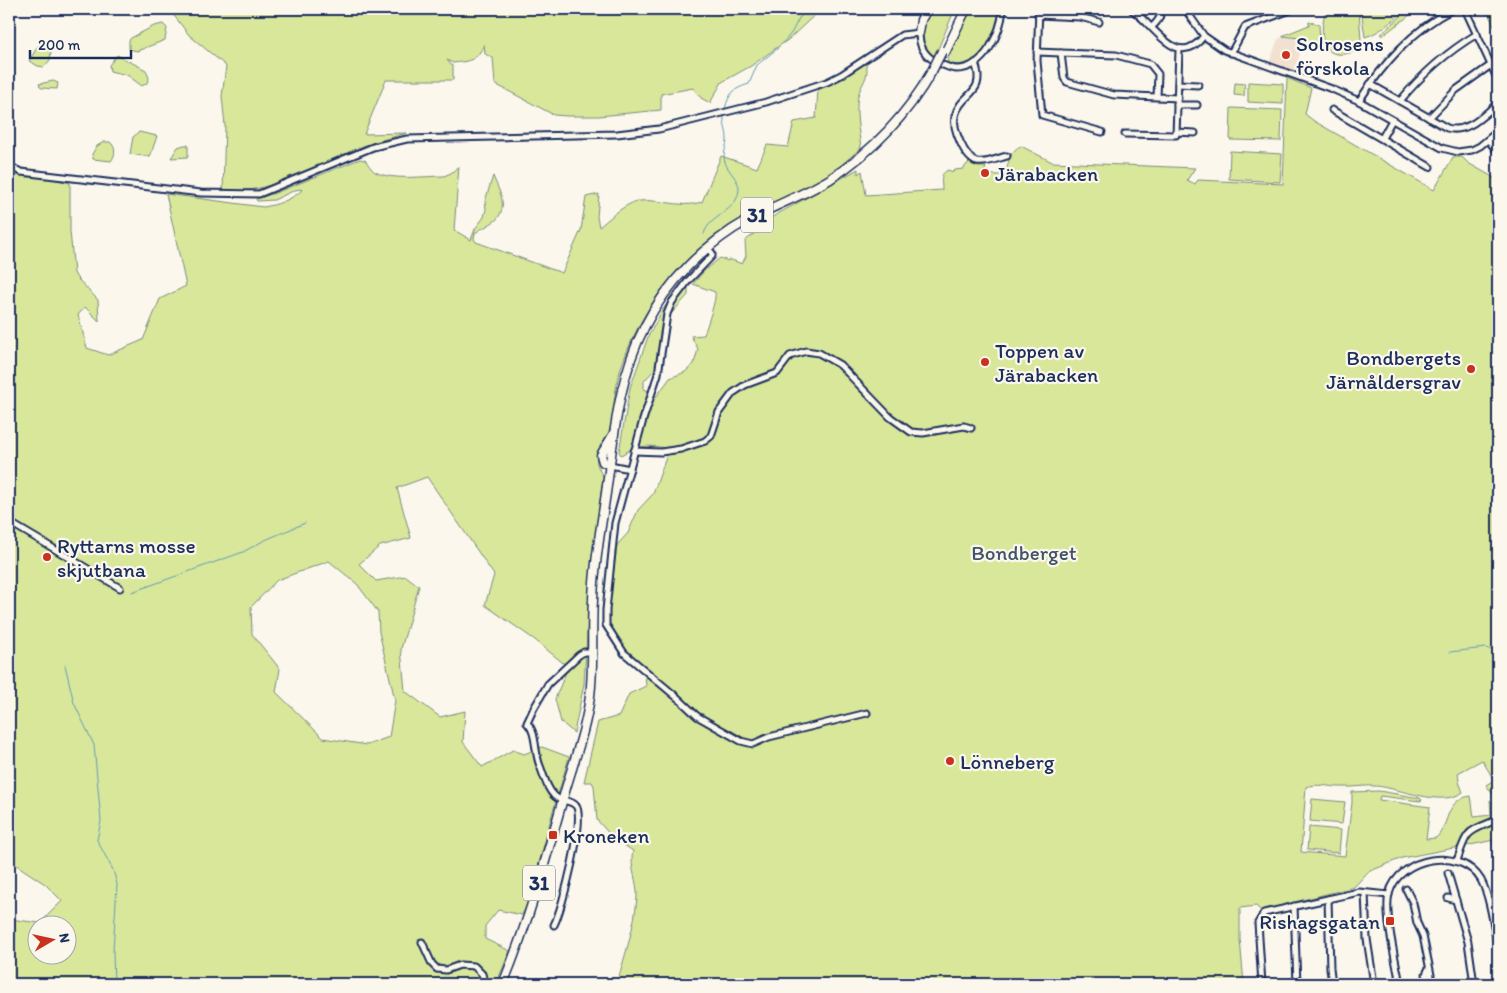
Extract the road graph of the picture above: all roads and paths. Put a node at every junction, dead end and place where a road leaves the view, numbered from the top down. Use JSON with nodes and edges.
{"nodes":[{"id":1,"x":927,"y":9,"type":"edge"},
{"id":2,"x":1003,"y":9,"type":"edge"},
{"id":3,"x":1039,"y":9,"type":"edge"},
{"id":4,"x":1131,"y":9,"type":"edge"},
{"id":5,"x":1159,"y":9,"type":"edge"},
{"id":6,"x":1185,"y":9,"type":"edge"},
{"id":7,"x":1293,"y":9,"type":"edge"},
{"id":8,"x":1453,"y":9,"type":"edge"},
{"id":9,"x":1465,"y":9,"type":"edge"},
{"id":10,"x":965,"y":10,"type":"edge"},
{"id":11,"x":1038,"y":15,"type":"junction"},
{"id":12,"x":1099,"y":22,"type":"dead end"},
{"id":13,"x":1152,"y":26,"type":"junction"},
{"id":14,"x":918,"y":33,"type":"junction"},
{"id":15,"x":1477,"y":34,"type":"junction"},
{"id":16,"x":1204,"y":36,"type":"junction"},
{"id":17,"x":1179,"y":50,"type":"junction"},
{"id":18,"x":1037,"y":52,"type":"junction"},
{"id":19,"x":1061,"y":53,"type":"junction"},
{"id":20,"x":1231,"y":53,"type":"junction"},
{"id":21,"x":975,"y":63,"type":"junction"},
{"id":22,"x":1491,"y":65,"type":"junction"},
{"id":23,"x":934,"y":71,"type":"junction"},
{"id":24,"x":1498,"y":80,"type":"edge"},
{"id":25,"x":1178,"y":84,"type":"junction"},
{"id":26,"x":1370,"y":84,"type":"junction"},
{"id":27,"x":1198,"y":85,"type":"dead end"},
{"id":28,"x":1157,"y":97,"type":"junction"},
{"id":29,"x":1178,"y":98,"type":"junction"},
{"id":30,"x":1359,"y":101,"type":"junction"},
{"id":31,"x":1400,"y":101,"type":"junction"},
{"id":32,"x":1498,"y":103,"type":"edge"},
{"id":33,"x":1177,"y":105,"type":"junction"},
{"id":34,"x":1197,"y":105,"type":"dead end"},
{"id":35,"x":1332,"y":110,"type":"dead end"},
{"id":36,"x":1429,"y":118,"type":"junction"},
{"id":37,"x":1392,"y":120,"type":"junction"},
{"id":38,"x":1498,"y":131,"type":"edge"},
{"id":39,"x":1102,"y":132,"type":"dead end"},
{"id":40,"x":1176,"y":132,"type":"junction"},
{"id":41,"x":1195,"y":133,"type":"dead end"},
{"id":42,"x":1125,"y":134,"type":"dead end"},
{"id":43,"x":1382,"y":138,"type":"junction"},
{"id":44,"x":1488,"y":140,"type":"junction"},
{"id":45,"x":1498,"y":152,"type":"edge"},
{"id":46,"x":1007,"y":156,"type":"dead end"},
{"id":47,"x":9,"y":166,"type":"edge"},
{"id":48,"x":1430,"y":167,"type":"dead end"},
{"id":49,"x":710,"y":251,"type":"junction"},
{"id":50,"x":971,"y":428,"type":"dead end"},
{"id":51,"x":634,"y":451,"type":"junction"},
{"id":52,"x":612,"y":465,"type":"junction"},
{"id":53,"x":630,"y":469,"type":"junction"},
{"id":54,"x":9,"y":522,"type":"edge"},
{"id":55,"x":120,"y":588,"type":"dead end"},
{"id":56,"x":592,"y":652,"type":"junction"},
{"id":57,"x":867,"y":713,"type":"dead end"},
{"id":58,"x":565,"y":801,"type":"junction"},
{"id":59,"x":1498,"y":819,"type":"edge"},
{"id":60,"x":1496,"y":842,"type":"dead end"},
{"id":61,"x":1498,"y":849,"type":"edge"},
{"id":62,"x":1457,"y":861,"type":"junction"},
{"id":63,"x":1448,"y":873,"type":"dead end"},
{"id":64,"x":1406,"y":889,"type":"dead end"},
{"id":65,"x":1366,"y":893,"type":"junction"},
{"id":66,"x":1389,"y":895,"type":"junction"},
{"id":67,"x":1448,"y":898,"type":"dead end"},
{"id":68,"x":1328,"y":899,"type":"junction"},
{"id":69,"x":1456,"y":900,"type":"junction"},
{"id":70,"x":1294,"y":906,"type":"junction"},
{"id":71,"x":554,"y":925,"type":"dead end"},
{"id":72,"x":422,"y":942,"type":"dead end"},
{"id":73,"x":1498,"y":950,"type":"edge"},
{"id":74,"x":1428,"y":983,"type":"edge"},
{"id":75,"x":485,"y":984,"type":"edge"},
{"id":76,"x":503,"y":984,"type":"edge"},
{"id":77,"x":508,"y":984,"type":"edge"},
{"id":78,"x":1262,"y":984,"type":"edge"},
{"id":79,"x":1297,"y":984,"type":"edge"},
{"id":80,"x":1332,"y":984,"type":"edge"},
{"id":81,"x":1374,"y":984,"type":"edge"},
{"id":82,"x":1400,"y":984,"type":"edge"},
{"id":83,"x":1474,"y":984,"type":"edge"}],
"edges":[{"from":1,"to":14,"type":"highway"},
{"from":2,"to":21,"type":"street"},
{"from":3,"to":11,"type":"street"},
{"from":4,"to":13,"type":"street"},
{"from":5,"to":13,"type":"street"},
{"from":6,"to":16,"type":"street"},
{"from":7,"to":20,"type":"street"},
{"from":8,"to":26,"type":"street"},
{"from":9,"to":15,"type":"street"},
{"from":10,"to":23,"type":"highway","number":"31","bridge":true},
{"from":11,"to":12,"type":"street"},
{"from":11,"to":18,"type":"street"},
{"from":13,"to":17,"type":"street"},
{"from":14,"to":21,"type":"street"},
{"from":14,"to":47,"type":"street"},
{"from":15,"to":22,"type":"street"},
{"from":15,"to":31,"type":"street"},
{"from":16,"to":17,"type":"street"},
{"from":16,"to":20,"type":"street"},
{"from":17,"to":25,"type":"street"},
{"from":18,"to":19,"type":"street"},
{"from":18,"to":39,"type":"street"},
{"from":19,"to":28,"type":"street"},
{"from":19,"to":28,"type":"street"},
{"from":20,"to":30,"type":"street"},
{"from":21,"to":46,"type":"street"},
{"from":22,"to":24,"type":"street"},
{"from":22,"to":36,"type":"street"},
{"from":23,"to":49,"type":"highway","number":"31"},
{"from":23,"to":52,"type":"highway","number":"31"},
{"from":25,"to":27,"type":"street"},
{"from":25,"to":29,"type":"street"},
{"from":26,"to":30,"type":"street"},
{"from":26,"to":31,"type":"street"},
{"from":28,"to":29,"type":"street"},
{"from":29,"to":33,"type":"street"},
{"from":30,"to":37,"type":"street"},
{"from":31,"to":36,"type":"street"},
{"from":32,"to":36,"type":"street"},
{"from":33,"to":34,"type":"street"},
{"from":33,"to":40,"type":"street"},
{"from":35,"to":43,"type":"street"},
{"from":37,"to":43,"type":"street"},
{"from":37,"to":44,"type":"street"},
{"from":38,"to":44,"type":"street"},
{"from":40,"to":41,"type":"street"},
{"from":40,"to":42,"type":"street"},
{"from":43,"to":48,"type":"street"},
{"from":44,"to":45,"type":"street"},
{"from":49,"to":51,"type":"street"},
{"from":49,"to":52,"type":"highway","number":"31"},
{"from":50,"to":51,"type":"street"},
{"from":51,"to":53,"type":"street"},
{"from":52,"to":53,"type":"street"},
{"from":52,"to":56,"type":"highway","number":"31"},
{"from":52,"to":58,"type":"highway","number":"31"},
{"from":53,"to":57,"type":"street"},
{"from":54,"to":55,"type":"street"},
{"from":56,"to":58,"type":"highway","number":"31"},
{"from":56,"to":58,"type":"street"},
{"from":58,"to":71,"type":"street"},
{"from":58,"to":76,"type":"highway","number":"31"},
{"from":58,"to":77,"type":"highway","number":"31"},
{"from":59,"to":62,"type":"street"},
{"from":60,"to":61,"type":"street"},
{"from":62,"to":66,"type":"street"},
{"from":62,"to":73,"type":"street"},
{"from":63,"to":69,"type":"street"},
{"from":64,"to":74,"type":"street"},
{"from":65,"to":66,"type":"street"},
{"from":65,"to":68,"type":"street"},
{"from":65,"to":81,"type":"street"},
{"from":66,"to":82,"type":"street"},
{"from":67,"to":69,"type":"street"},
{"from":68,"to":70,"type":"street"},
{"from":68,"to":80,"type":"street"},
{"from":69,"to":83,"type":"street"},
{"from":70,"to":78,"type":"street"},
{"from":70,"to":79,"type":"street"},
{"from":72,"to":75,"type":"street"}]}
